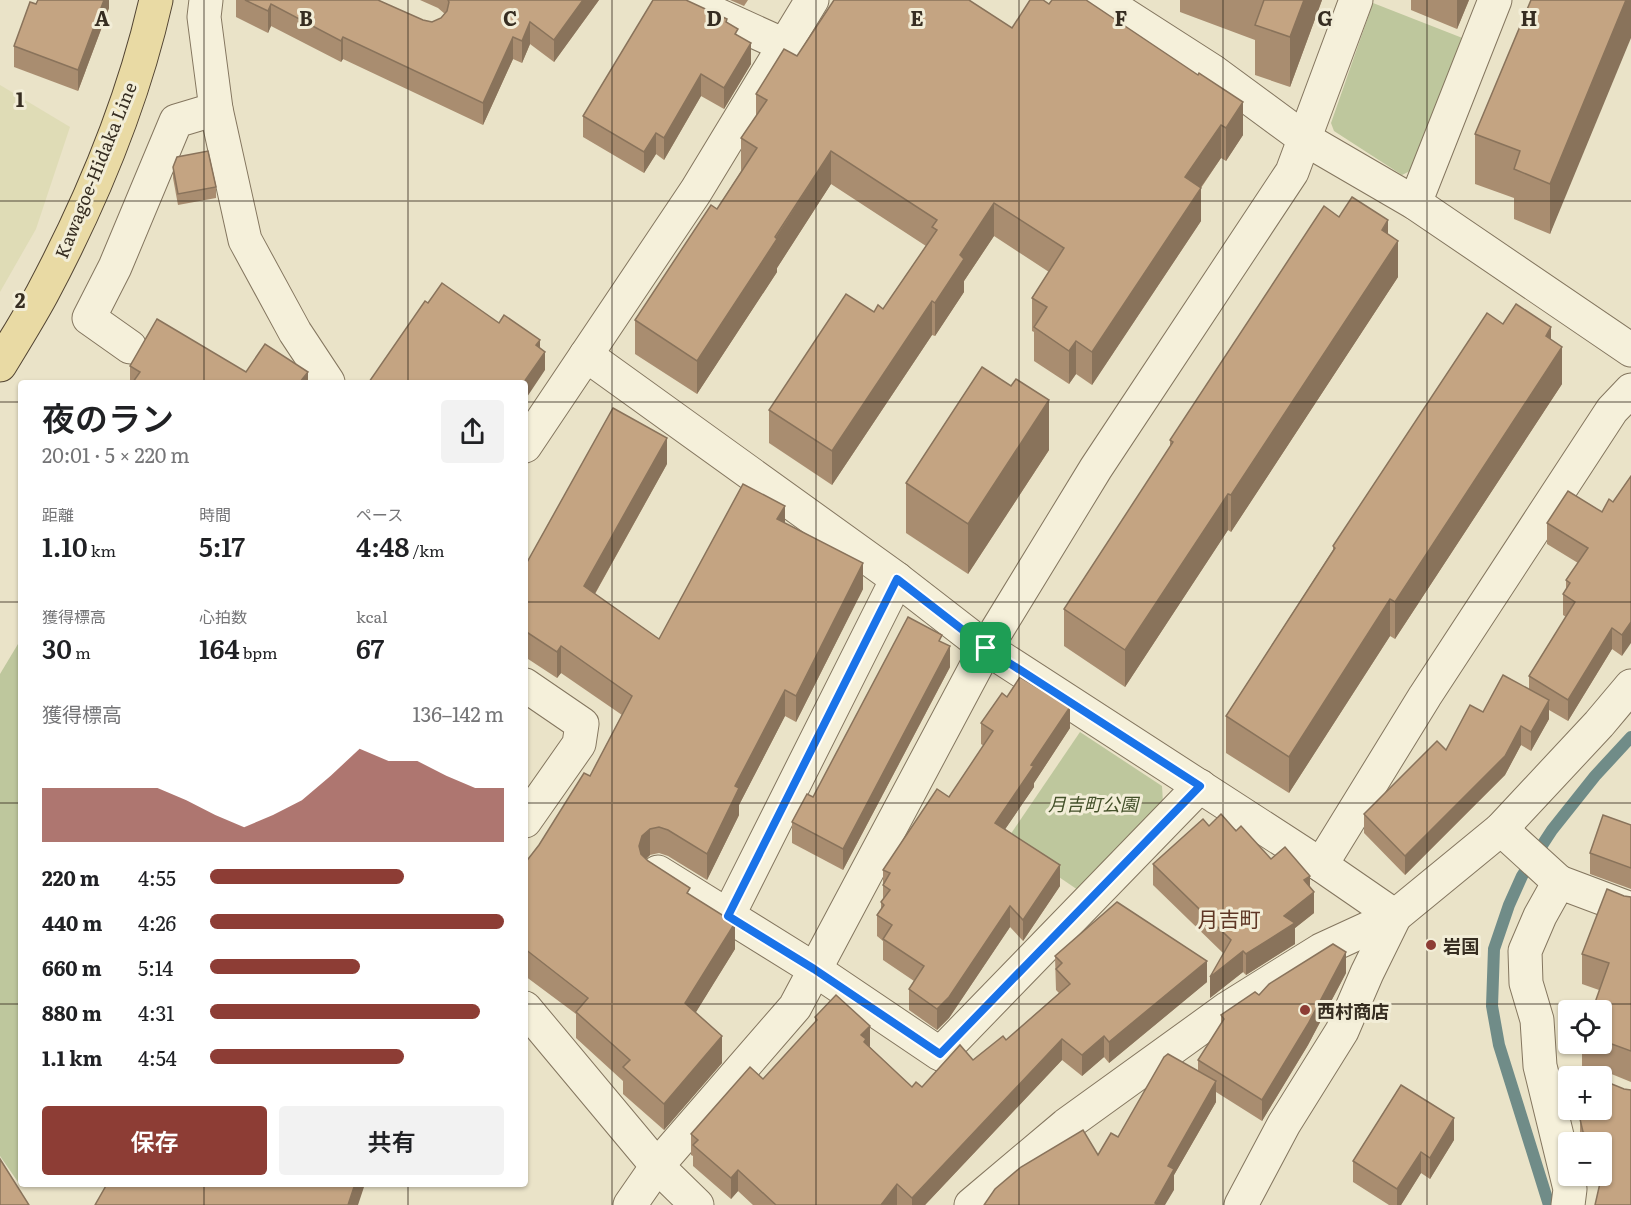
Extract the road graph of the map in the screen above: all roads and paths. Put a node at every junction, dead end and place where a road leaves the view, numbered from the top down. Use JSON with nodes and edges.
{"nodes":[{"id":1,"x":156,"y":0,"type":"edge"},
{"id":2,"x":206,"y":0,"type":"edge"},
{"id":3,"x":685,"y":0,"type":"edge"},
{"id":4,"x":812,"y":0,"type":"edge"},
{"id":5,"x":1102,"y":0,"type":"edge"},
{"id":6,"x":1356,"y":0,"type":"edge"},
{"id":7,"x":1495,"y":0,"type":"edge"},
{"id":8,"x":784,"y":45,"type":"junction"},
{"id":9,"x":216,"y":109,"type":"junction"},
{"id":10,"x":1305,"y":139,"type":"junction"},
{"id":11,"x":1415,"y":202,"type":"junction"},
{"id":12,"x":130,"y":347,"type":"dead end"},
{"id":13,"x":1631,"y":350,"type":"edge"},
{"id":14,"x":586,"y":356,"type":"junction"},
{"id":15,"x":0,"y":365,"type":"edge"},
{"id":16,"x":327,"y":380,"type":"edge"},
{"id":17,"x":1631,"y":390,"type":"edge"},
{"id":18,"x":528,"y":442,"type":"edge"},
{"id":19,"x":897,"y":579,"type":"junction"},
{"id":20,"x":986,"y":648,"type":"junction"},
{"id":21,"x":1631,"y":686,"type":"edge"},
{"id":22,"x":528,"y":687,"type":"edge"},
{"id":23,"x":1200,"y":786,"type":"junction"},
{"id":24,"x":528,"y":817,"type":"edge"},
{"id":25,"x":1501,"y":829,"type":"junction"},
{"id":26,"x":1321,"y":865,"type":"junction"},
{"id":27,"x":658,"y":872,"type":"edge"},
{"id":28,"x":1559,"y":882,"type":"junction"},
{"id":29,"x":1631,"y":909,"type":"edge"},
{"id":30,"x":728,"y":916,"type":"junction"},
{"id":31,"x":1395,"y":916,"type":"junction"},
{"id":32,"x":814,"y":969,"type":"junction"},
{"id":33,"x":528,"y":1012,"type":"edge"},
{"id":34,"x":1555,"y":1072,"type":"edge"},
{"id":35,"x":657,"y":1166,"type":"junction"},
{"id":36,"x":1246,"y":1203,"type":"edge"},
{"id":37,"x":630,"y":1205,"type":"edge"},
{"id":38,"x":697,"y":1205,"type":"edge"},
{"id":39,"x":971,"y":1205,"type":"edge"},
{"id":40,"x":1568,"y":1205,"type":"edge"}],
"edges":[{"from":1,"to":15,"type":"main road","name":"Kawagoe-Hidaka Line"},
{"from":2,"to":9,"type":"street"},
{"from":3,"to":8,"type":"street"},
{"from":4,"to":8,"type":"street"},
{"from":5,"to":10,"type":"street"},
{"from":6,"to":10,"type":"street"},
{"from":7,"to":11,"type":"street"},
{"from":8,"to":14,"type":"street"},
{"from":9,"to":12,"type":"street"},
{"from":9,"to":16,"type":"street"},
{"from":10,"to":11,"type":"street"},
{"from":10,"to":20,"type":"street"},
{"from":11,"to":13,"type":"street"},
{"from":14,"to":18,"type":"street"},
{"from":14,"to":19,"type":"street"},
{"from":17,"to":26,"type":"street"},
{"from":19,"to":20,"type":"street"},
{"from":19,"to":30,"type":"street"},
{"from":20,"to":23,"type":"street"},
{"from":20,"to":32,"type":"street"},
{"from":21,"to":25,"type":"street"},
{"from":22,"to":24,"type":"street"},
{"from":23,"to":26,"type":"street"},
{"from":23,"to":32,"type":"street"},
{"from":25,"to":28,"type":"street"},
{"from":25,"to":31,"type":"street"},
{"from":26,"to":31,"type":"street"},
{"from":27,"to":30,"type":"street"},
{"from":28,"to":29,"type":"street"},
{"from":28,"to":34,"type":"street"},
{"from":30,"to":32,"type":"street"},
{"from":31,"to":36,"type":"street"},
{"from":31,"to":39,"type":"street"},
{"from":32,"to":35,"type":"street"},
{"from":33,"to":35,"type":"street"},
{"from":34,"to":40,"type":"street"},
{"from":35,"to":37,"type":"street"},
{"from":35,"to":38,"type":"street"}]}
